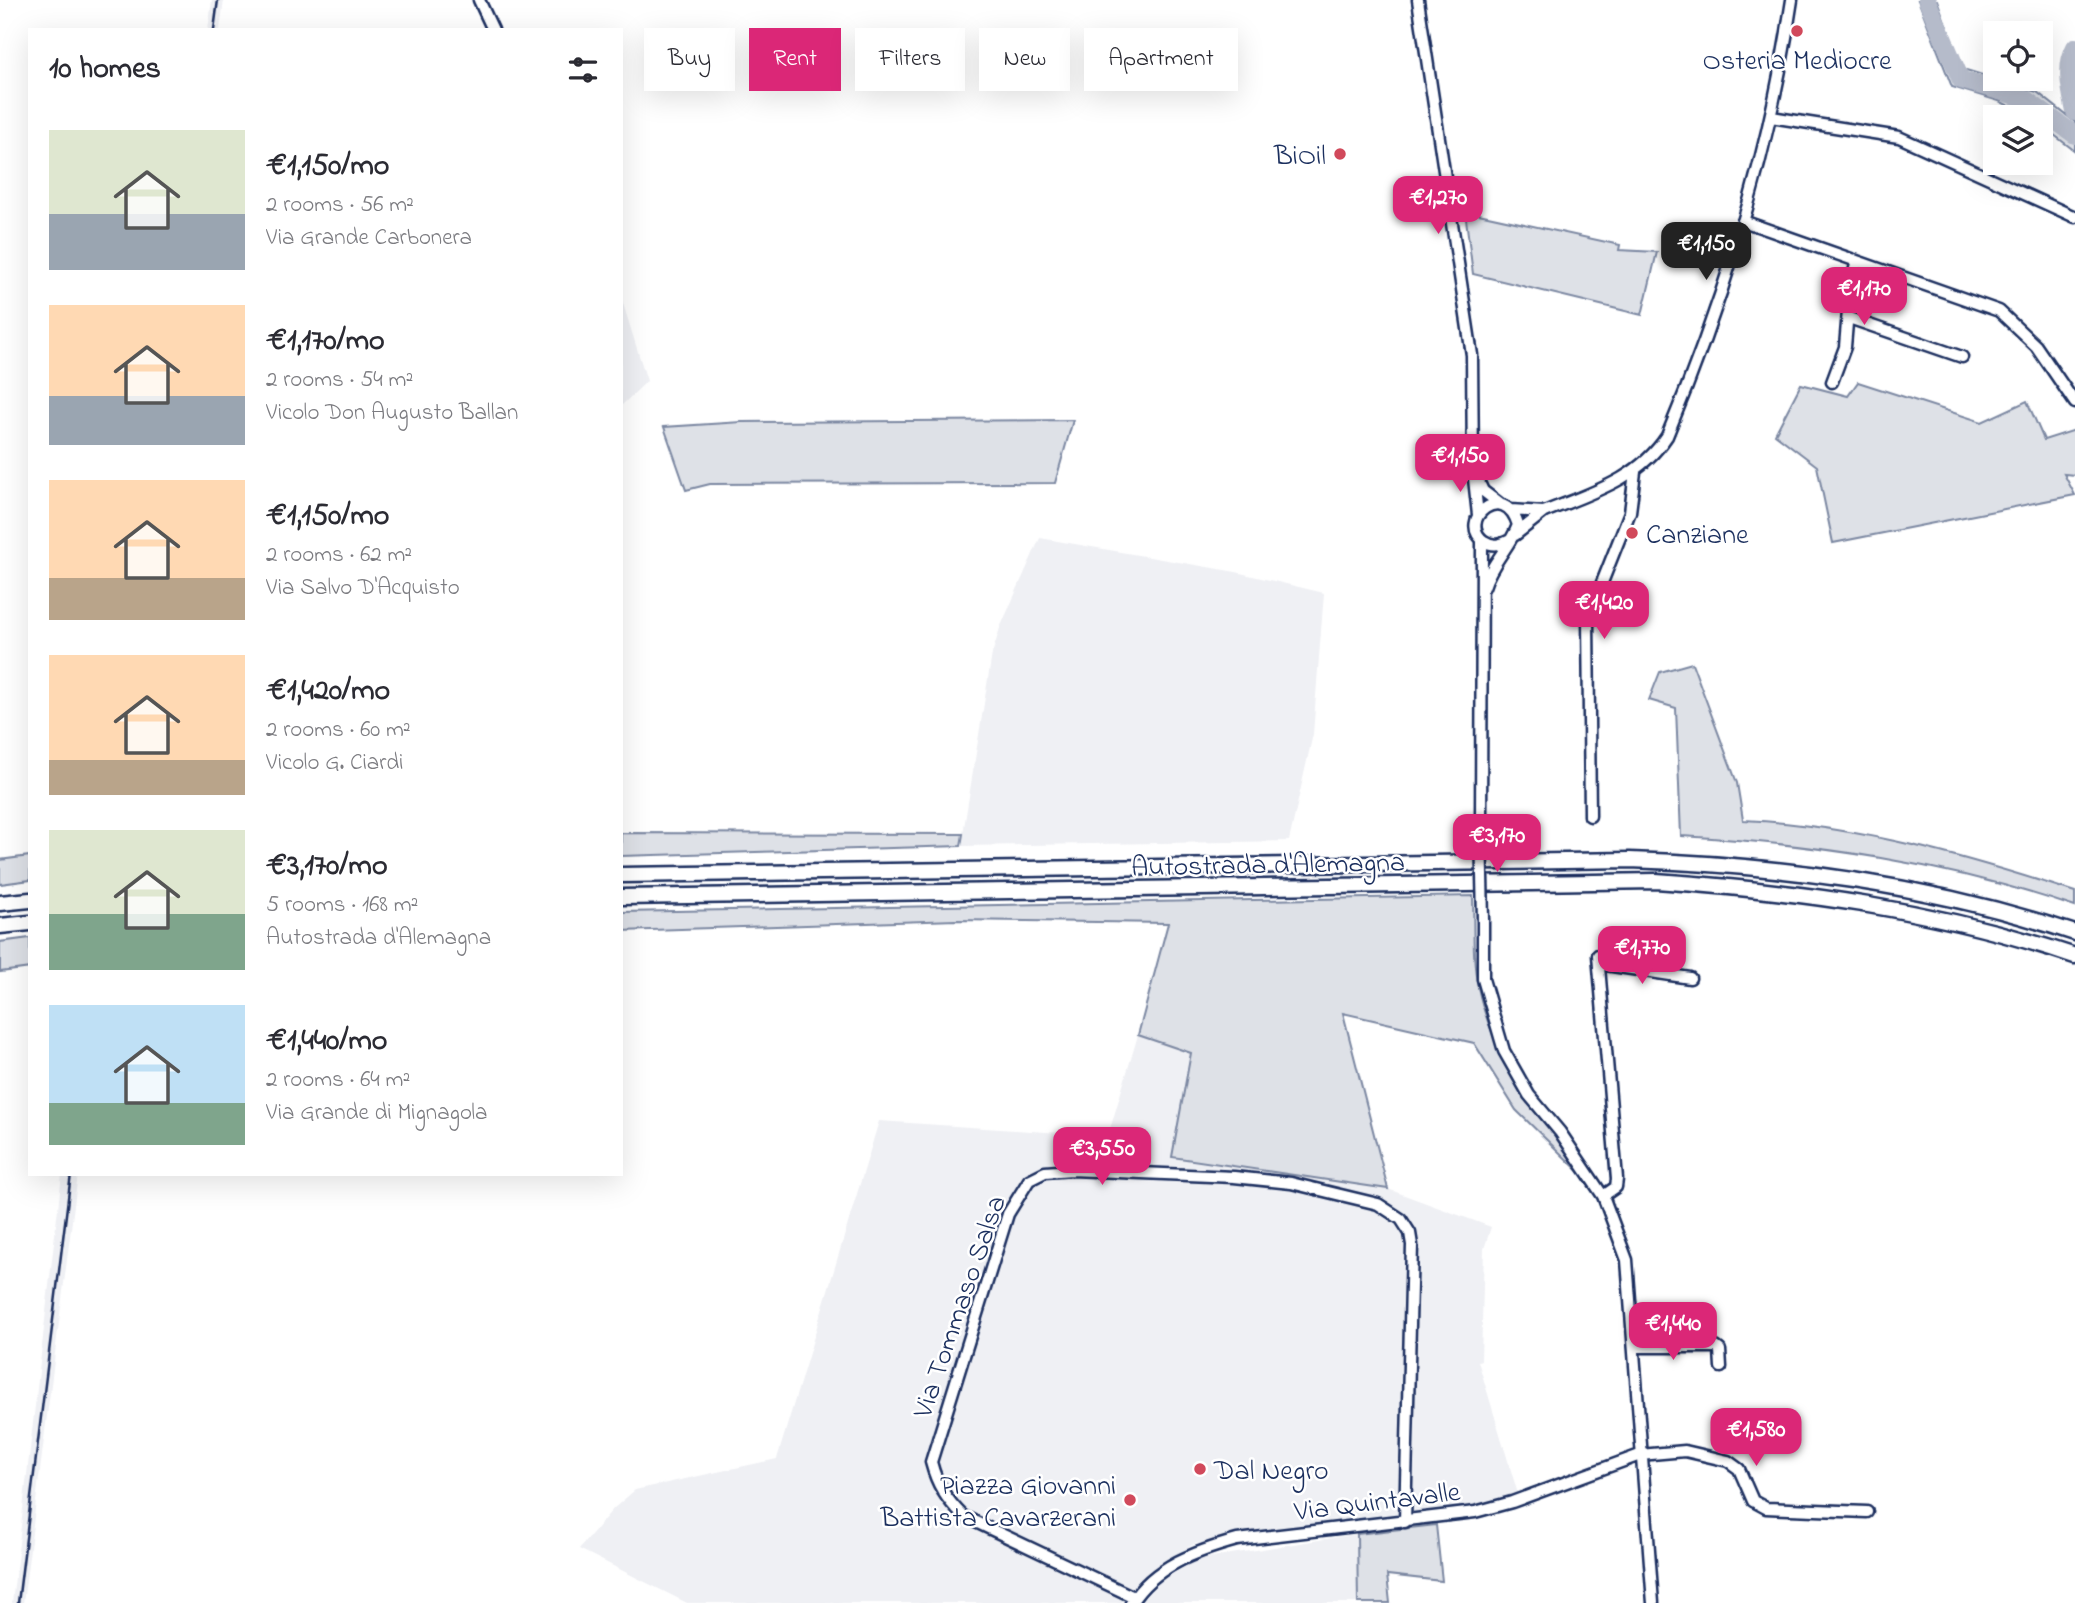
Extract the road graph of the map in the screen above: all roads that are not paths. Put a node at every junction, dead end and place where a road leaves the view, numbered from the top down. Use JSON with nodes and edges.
{"nodes":[{"id":1,"x":479,"y":0,"type":"edge"},
{"id":2,"x":1418,"y":0,"type":"edge"},
{"id":3,"x":1792,"y":0,"type":"edge"},
{"id":4,"x":492,"y":28,"type":"edge"},
{"id":5,"x":1771,"y":117,"type":"junction"},
{"id":6,"x":2075,"y":217,"type":"edge"},
{"id":7,"x":1743,"y":221,"type":"junction"},
{"id":8,"x":1857,"y":261,"type":"junction"},
{"id":9,"x":1849,"y":318,"type":"junction"},
{"id":10,"x":1962,"y":357,"type":"dead end"},
{"id":11,"x":1832,"y":382,"type":"dead end"},
{"id":12,"x":2075,"y":403,"type":"edge"},
{"id":13,"x":1473,"y":470,"type":"junction"},
{"id":14,"x":1635,"y":472,"type":"junction"},
{"id":15,"x":1506,"y":507,"type":"junction"},
{"id":16,"x":1544,"y":512,"type":"junction"},
{"id":17,"x":1478,"y":515,"type":"junction"},
{"id":18,"x":1512,"y":538,"type":"junction"},
{"id":19,"x":1482,"y":540,"type":"junction"},
{"id":20,"x":1480,"y":604,"type":"junction"},
{"id":21,"x":1590,"y":816,"type":"dead end"},
{"id":22,"x":623,"y":875,"type":"edge"},
{"id":23,"x":623,"y":897,"type":"edge"},
{"id":24,"x":28,"y":900,"type":"edge"},
{"id":25,"x":0,"y":903,"type":"edge"},
{"id":26,"x":28,"y":923,"type":"edge"},
{"id":27,"x":0,"y":926,"type":"edge"},
{"id":28,"x":2075,"y":933,"type":"edge"},
{"id":29,"x":2075,"y":956,"type":"edge"},
{"id":30,"x":1690,"y":978,"type":"dead end"},
{"id":31,"x":1603,"y":1196,"type":"junction"},
{"id":32,"x":1634,"y":1347,"type":"junction"},
{"id":33,"x":1721,"y":1367,"type":"dead end"},
{"id":34,"x":1640,"y":1455,"type":"junction"},
{"id":35,"x":1867,"y":1512,"type":"dead end"},
{"id":36,"x":1405,"y":1522,"type":"junction"},
{"id":37,"x":1132,"y":1600,"type":"edge"},
{"id":38,"x":1653,"y":1603,"type":"edge"}],
"edges":[{"from":1,"to":4,"type":"street"},
{"from":2,"to":13,"type":"street"},
{"from":3,"to":5,"type":"street"},
{"from":5,"to":6,"type":"street"},
{"from":5,"to":7,"type":"street"},
{"from":7,"to":8,"type":"street"},
{"from":7,"to":14,"type":"street"},
{"from":8,"to":9,"type":"street"},
{"from":8,"to":12,"type":"street"},
{"from":9,"to":10,"type":"street"},
{"from":9,"to":11,"type":"street"},
{"from":13,"to":15,"type":"street"},
{"from":13,"to":17,"type":"street"},
{"from":14,"to":16,"type":"street"},
{"from":14,"to":21,"type":"street"},
{"from":15,"to":16,"type":"street"},
{"from":15,"to":17,"type":"street"},
{"from":15,"to":18,"type":"street"},
{"from":16,"to":18,"type":"street"},
{"from":17,"to":19,"type":"street"},
{"from":18,"to":19,"type":"street"},
{"from":18,"to":20,"type":"street"},
{"from":19,"to":20,"type":"street"},
{"from":20,"to":31,"type":"street","bridge":true},
{"from":22,"to":28,"type":"highway","name":"Autostrada d'Alemagna"},
{"from":23,"to":29,"type":"highway","name":"Autostrada d'Alemagna"},
{"from":24,"to":25,"type":"highway"},
{"from":26,"to":27,"type":"highway"},
{"from":30,"to":31,"type":"street"},
{"from":31,"to":32,"type":"street"},
{"from":32,"to":33,"type":"street"},
{"from":32,"to":34,"type":"street"},
{"from":34,"to":35,"type":"street","name":"Via Quintavalle"},
{"from":34,"to":36,"type":"street","name":"Via Quintavalle"},
{"from":34,"to":38,"type":"street"},
{"from":36,"to":37,"type":"street","name":"Via Quintavalle"},
{"from":36,"to":37,"type":"street","name":"Via Tommaso Salsa"}]}
